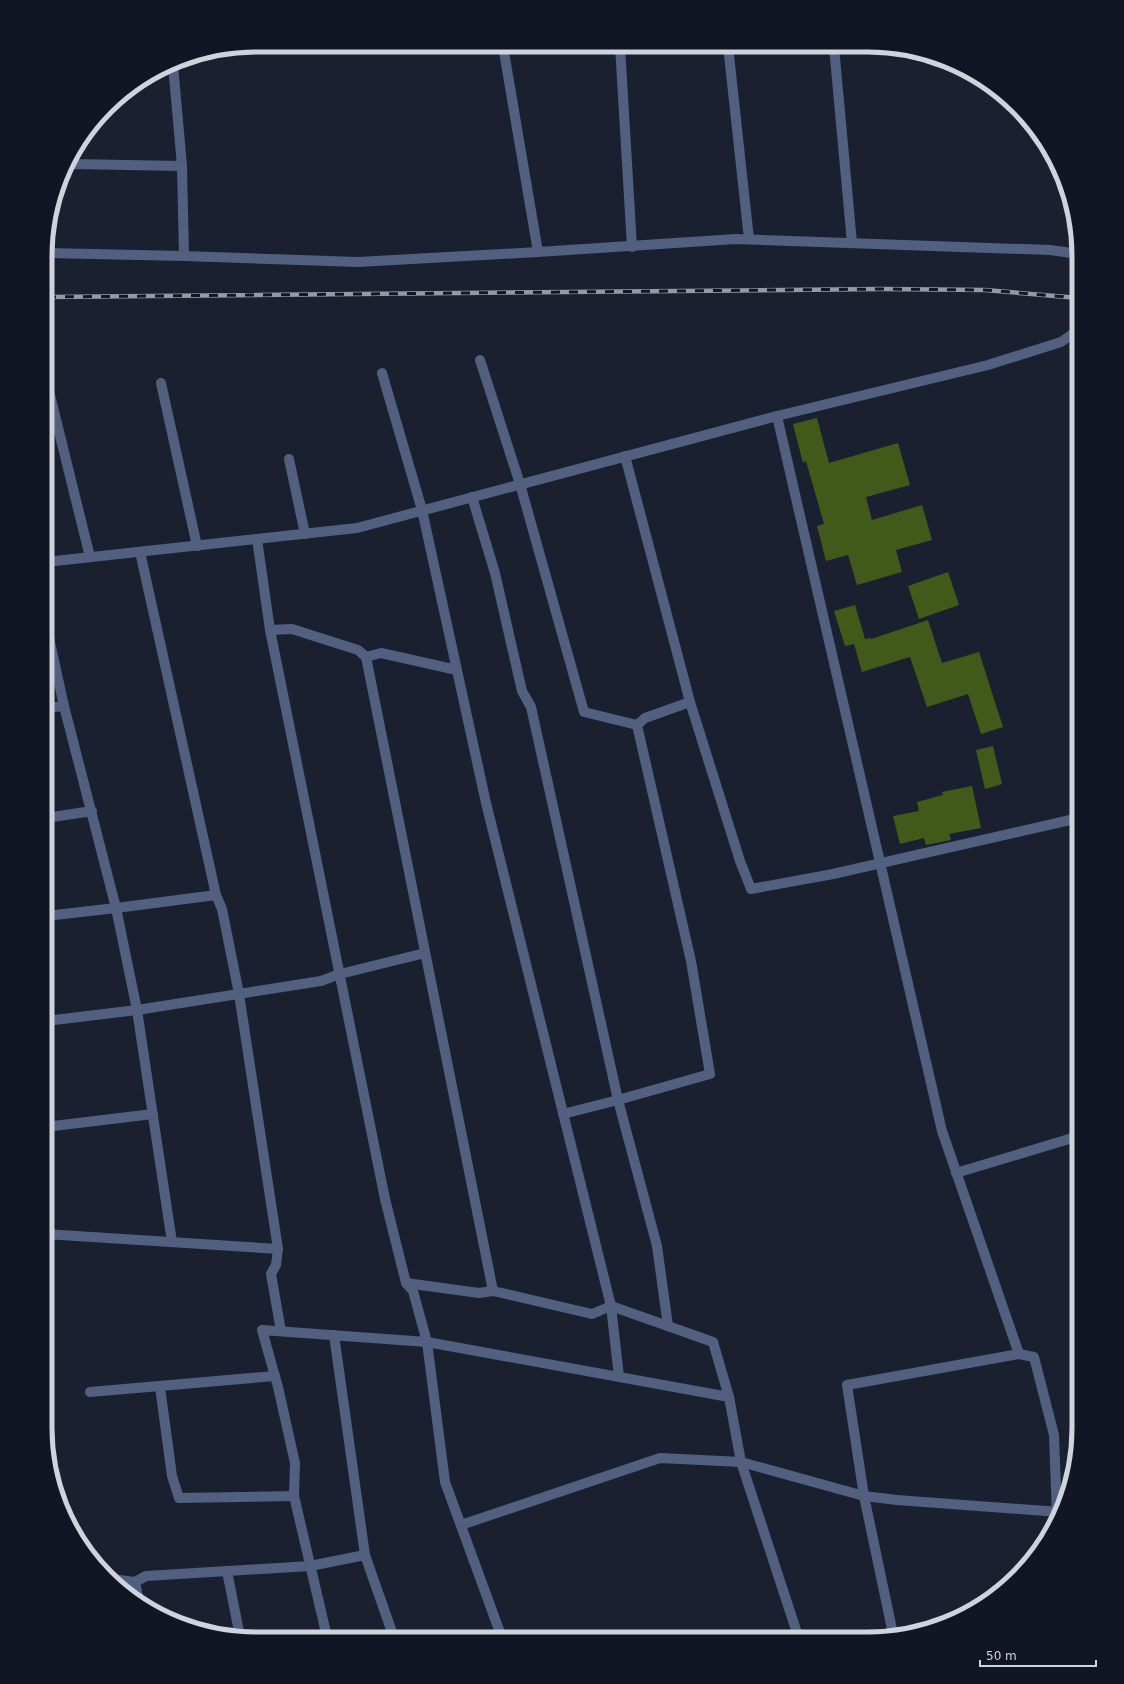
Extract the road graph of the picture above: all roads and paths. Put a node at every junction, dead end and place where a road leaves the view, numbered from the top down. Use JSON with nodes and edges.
{"nodes":[{"id":1,"x":503,"y":52,"type":"edge"},
{"id":2,"x":620,"y":52,"type":"edge"},
{"id":3,"x":729,"y":52,"type":"edge"},
{"id":4,"x":834,"y":52,"type":"edge"},
{"id":5,"x":173,"y":70,"type":"edge"},
{"id":6,"x":74,"y":164,"type":"edge"},
{"id":7,"x":182,"y":166,"type":"junction"},
{"id":8,"x":749,"y":239,"type":"junction"},
{"id":9,"x":852,"y":243,"type":"junction"},
{"id":10,"x":632,"y":247,"type":"junction"},
{"id":11,"x":538,"y":252,"type":"junction"},
{"id":12,"x":52,"y":253,"type":"edge"},
{"id":13,"x":1072,"y":253,"type":"edge"},
{"id":14,"x":184,"y":256,"type":"junction"},
{"id":15,"x":1072,"y":337,"type":"edge"},
{"id":16,"x":480,"y":360,"type":"dead end"},
{"id":17,"x":382,"y":373,"type":"dead end"},
{"id":18,"x":161,"y":383,"type":"dead end"},
{"id":19,"x":52,"y":403,"type":"edge"},
{"id":20,"x":777,"y":416,"type":"junction"},
{"id":21,"x":625,"y":456,"type":"junction"},
{"id":22,"x":289,"y":459,"type":"dead end"},
{"id":23,"x":520,"y":484,"type":"junction"},
{"id":24,"x":472,"y":497,"type":"junction"},
{"id":25,"x":422,"y":510,"type":"junction"},
{"id":26,"x":305,"y":534,"type":"junction"},
{"id":27,"x":257,"y":539,"type":"junction"},
{"id":28,"x":197,"y":546,"type":"junction"},
{"id":29,"x":140,"y":552,"type":"junction"},
{"id":30,"x":90,"y":557,"type":"junction"},
{"id":31,"x":52,"y":561,"type":"edge"},
{"id":32,"x":270,"y":630,"type":"junction"},
{"id":33,"x":52,"y":651,"type":"edge"},
{"id":34,"x":366,"y":657,"type":"junction"},
{"id":35,"x":457,"y":670,"type":"junction"},
{"id":36,"x":690,"y":702,"type":"junction"},
{"id":37,"x":64,"y":706,"type":"junction"},
{"id":38,"x":52,"y":707,"type":"edge"},
{"id":39,"x":637,"y":725,"type":"junction"},
{"id":40,"x":92,"y":811,"type":"junction"},
{"id":41,"x":52,"y":817,"type":"edge"},
{"id":42,"x":1072,"y":820,"type":"edge"},
{"id":43,"x":880,"y":863,"type":"junction"},
{"id":44,"x":216,"y":895,"type":"junction"},
{"id":45,"x":116,"y":908,"type":"junction"},
{"id":46,"x":52,"y":915,"type":"edge"},
{"id":47,"x":425,"y":953,"type":"junction"},
{"id":48,"x":340,"y":974,"type":"junction"},
{"id":49,"x":239,"y":994,"type":"junction"},
{"id":50,"x":137,"y":1010,"type":"junction"},
{"id":51,"x":52,"y":1020,"type":"edge"},
{"id":52,"x":618,"y":1100,"type":"junction"},
{"id":53,"x":154,"y":1114,"type":"junction"},
{"id":54,"x":563,"y":1114,"type":"junction"},
{"id":55,"x":52,"y":1126,"type":"edge"},
{"id":56,"x":1072,"y":1138,"type":"edge"},
{"id":57,"x":956,"y":1172,"type":"junction"},
{"id":58,"x":52,"y":1234,"type":"edge"},
{"id":59,"x":172,"y":1242,"type":"junction"},
{"id":60,"x":278,"y":1249,"type":"junction"},
{"id":61,"x":406,"y":1283,"type":"junction"},
{"id":62,"x":493,"y":1291,"type":"junction"},
{"id":63,"x":611,"y":1306,"type":"junction"},
{"id":64,"x":668,"y":1326,"type":"junction"},
{"id":65,"x":281,"y":1331,"type":"junction"},
{"id":66,"x":334,"y":1335,"type":"junction"},
{"id":67,"x":427,"y":1342,"type":"junction"},
{"id":68,"x":1019,"y":1354,"type":"junction"},
{"id":69,"x":275,"y":1376,"type":"junction"},
{"id":70,"x":619,"y":1377,"type":"junction"},
{"id":71,"x":160,"y":1387,"type":"junction"},
{"id":72,"x":90,"y":1392,"type":"dead end"},
{"id":73,"x":729,"y":1397,"type":"junction"},
{"id":74,"x":741,"y":1462,"type":"junction"},
{"id":75,"x":294,"y":1496,"type":"junction"},
{"id":76,"x":864,"y":1496,"type":"junction"},
{"id":77,"x":1057,"y":1502,"type":"edge"},
{"id":78,"x":1053,"y":1513,"type":"edge"},
{"id":79,"x":461,"y":1525,"type":"junction"},
{"id":80,"x":365,"y":1555,"type":"junction"},
{"id":81,"x":310,"y":1566,"type":"junction"},
{"id":82,"x":227,"y":1572,"type":"junction"},
{"id":83,"x":120,"y":1580,"type":"edge"},
{"id":84,"x":135,"y":1582,"type":"junction"},
{"id":85,"x":137,"y":1594,"type":"edge"},
{"id":86,"x":892,"y":1630,"type":"edge"},
{"id":87,"x":239,"y":1631,"type":"edge"},
{"id":88,"x":326,"y":1632,"type":"edge"},
{"id":89,"x":392,"y":1632,"type":"edge"},
{"id":90,"x":500,"y":1632,"type":"edge"},
{"id":91,"x":796,"y":1632,"type":"edge"}],
"edges":[{"from":1,"to":11,"type":"street"},
{"from":2,"to":10,"type":"street"},
{"from":3,"to":8,"type":"street"},
{"from":4,"to":9,"type":"street"},
{"from":5,"to":7,"type":"street"},
{"from":6,"to":7,"type":"street"},
{"from":7,"to":14,"type":"street"},
{"from":8,"to":9,"type":"street"},
{"from":8,"to":10,"type":"street"},
{"from":9,"to":13,"type":"street"},
{"from":10,"to":11,"type":"street"},
{"from":11,"to":14,"type":"street"},
{"from":12,"to":14,"type":"street"},
{"from":15,"to":20,"type":"street"},
{"from":16,"to":23,"type":"street"},
{"from":17,"to":25,"type":"street"},
{"from":18,"to":28,"type":"street"},
{"from":19,"to":30,"type":"street"},
{"from":20,"to":21,"type":"street"},
{"from":20,"to":43,"type":"street"},
{"from":21,"to":23,"type":"street"},
{"from":21,"to":36,"type":"street"},
{"from":22,"to":26,"type":"street"},
{"from":23,"to":24,"type":"street"},
{"from":23,"to":39,"type":"street"},
{"from":24,"to":25,"type":"street"},
{"from":24,"to":52,"type":"street"},
{"from":25,"to":26,"type":"street"},
{"from":25,"to":35,"type":"street"},
{"from":26,"to":27,"type":"street"},
{"from":27,"to":28,"type":"street"},
{"from":27,"to":32,"type":"street"},
{"from":28,"to":29,"type":"street"},
{"from":29,"to":30,"type":"street"},
{"from":29,"to":44,"type":"street"},
{"from":30,"to":31,"type":"street"},
{"from":32,"to":34,"type":"street"},
{"from":32,"to":48,"type":"street"},
{"from":33,"to":37,"type":"street"},
{"from":34,"to":35,"type":"street"},
{"from":34,"to":47,"type":"street"},
{"from":35,"to":54,"type":"street"},
{"from":36,"to":39,"type":"street"},
{"from":36,"to":43,"type":"street"},
{"from":37,"to":38,"type":"street"},
{"from":37,"to":40,"type":"street"},
{"from":39,"to":52,"type":"street"},
{"from":40,"to":41,"type":"street"},
{"from":40,"to":45,"type":"street"},
{"from":42,"to":43,"type":"street"},
{"from":43,"to":57,"type":"street"},
{"from":44,"to":45,"type":"street"},
{"from":44,"to":49,"type":"street"},
{"from":45,"to":46,"type":"street"},
{"from":45,"to":50,"type":"street"},
{"from":47,"to":48,"type":"street"},
{"from":47,"to":62,"type":"street"},
{"from":48,"to":49,"type":"street"},
{"from":48,"to":61,"type":"street"},
{"from":49,"to":50,"type":"street"},
{"from":49,"to":60,"type":"street"},
{"from":50,"to":51,"type":"street"},
{"from":50,"to":53,"type":"street"},
{"from":52,"to":54,"type":"street"},
{"from":52,"to":64,"type":"street"},
{"from":53,"to":55,"type":"street"},
{"from":53,"to":59,"type":"street"},
{"from":54,"to":63,"type":"street"},
{"from":56,"to":57,"type":"street"},
{"from":57,"to":68,"type":"street"},
{"from":58,"to":59,"type":"street"},
{"from":59,"to":60,"type":"street"},
{"from":60,"to":65,"type":"street"},
{"from":61,"to":62,"type":"street"},
{"from":61,"to":67,"type":"street"},
{"from":62,"to":63,"type":"street"},
{"from":63,"to":64,"type":"street"},
{"from":63,"to":70,"type":"street"},
{"from":64,"to":73,"type":"street"},
{"from":65,"to":66,"type":"street"},
{"from":65,"to":69,"type":"street"},
{"from":66,"to":67,"type":"street"},
{"from":66,"to":80,"type":"street"},
{"from":67,"to":70,"type":"street"},
{"from":67,"to":79,"type":"street"},
{"from":68,"to":76,"type":"street"},
{"from":68,"to":77,"type":"street"},
{"from":69,"to":71,"type":"street"},
{"from":69,"to":75,"type":"street"},
{"from":70,"to":73,"type":"street"},
{"from":71,"to":72,"type":"street"},
{"from":71,"to":75,"type":"street"},
{"from":73,"to":74,"type":"street"},
{"from":74,"to":76,"type":"street"},
{"from":74,"to":79,"type":"street"},
{"from":74,"to":91,"type":"street"},
{"from":75,"to":81,"type":"street"},
{"from":76,"to":78,"type":"street"},
{"from":76,"to":86,"type":"street"},
{"from":79,"to":90,"type":"street"},
{"from":80,"to":81,"type":"street"},
{"from":80,"to":89,"type":"street"},
{"from":81,"to":82,"type":"street"},
{"from":81,"to":88,"type":"street"},
{"from":82,"to":84,"type":"street"},
{"from":82,"to":87,"type":"street"},
{"from":83,"to":84,"type":"street"},
{"from":84,"to":85,"type":"street"}]}
